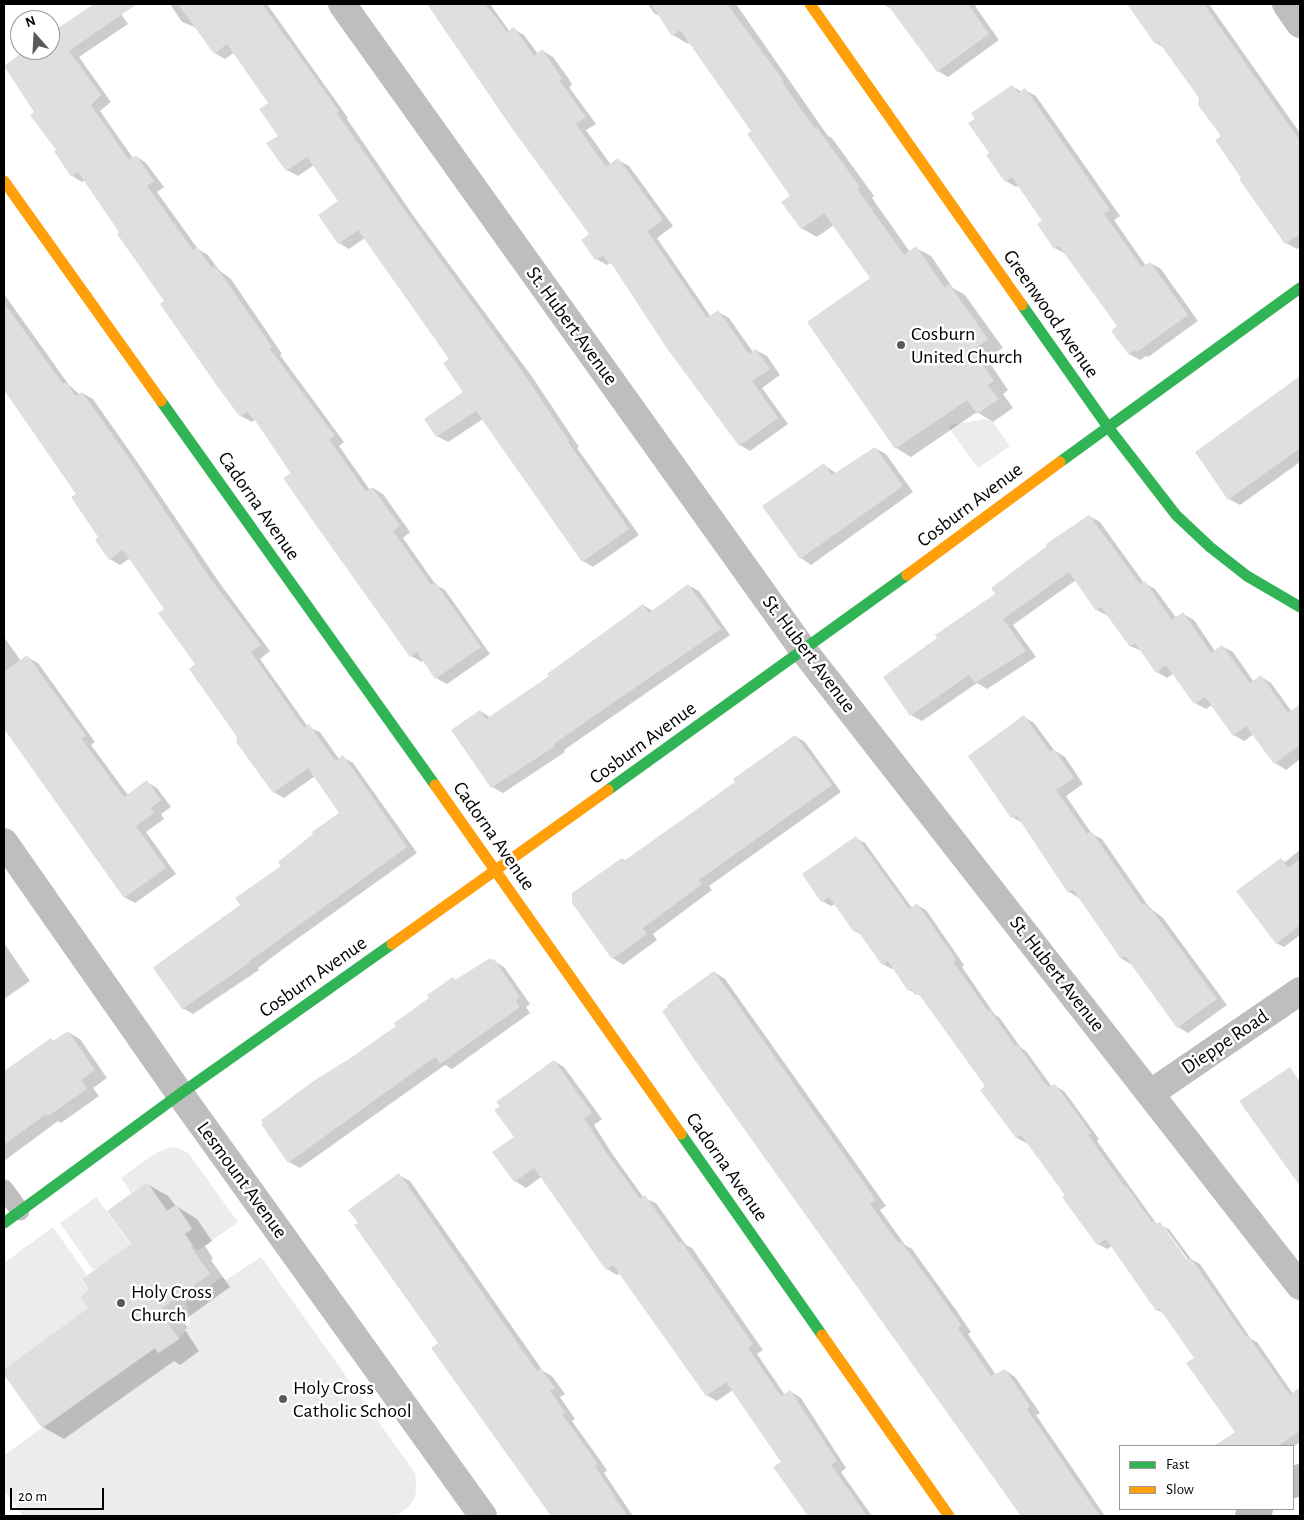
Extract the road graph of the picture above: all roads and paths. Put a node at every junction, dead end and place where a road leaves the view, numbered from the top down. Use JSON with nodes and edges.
{"nodes":[{"id":1,"x":342,"y":4,"type":"edge"},
{"id":2,"x":810,"y":4,"type":"edge"},
{"id":3,"x":1286,"y":4,"type":"edge"},
{"id":4,"x":1300,"y":24,"type":"edge"},
{"id":5,"x":4,"y":181,"type":"edge"},
{"id":6,"x":1300,"y":288,"type":"edge"},
{"id":7,"x":1108,"y":427,"type":"junction"},
{"id":8,"x":1300,"y":607,"type":"edge"},
{"id":9,"x":804,"y":651,"type":"junction"},
{"id":10,"x":4,"y":842,"type":"edge"},
{"id":11,"x":496,"y":871,"type":"junction"},
{"id":12,"x":1300,"y":991,"type":"edge"},
{"id":13,"x":1151,"y":1093,"type":"junction"},
{"id":14,"x":180,"y":1094,"type":"junction"},
{"id":15,"x":4,"y":1189,"type":"edge"},
{"id":16,"x":20,"y":1211,"type":"junction"},
{"id":17,"x":4,"y":1223,"type":"edge"},
{"id":18,"x":1300,"y":1286,"type":"edge"},
{"id":19,"x":483,"y":1516,"type":"edge"},
{"id":20,"x":949,"y":1516,"type":"edge"}],
"edges":[{"from":1,"to":9,"type":"street","name":"St. Hubert Avenue"},
{"from":2,"to":7,"type":"street","name":"Greenwood Avenue"},
{"from":3,"to":4,"type":"street"},
{"from":5,"to":11,"type":"street","name":"Cadorna Avenue"},
{"from":6,"to":7,"type":"street","name":"Cosburn Avenue"},
{"from":7,"to":8,"type":"street","name":"Greenwood Avenue"},
{"from":7,"to":9,"type":"street","name":"Cosburn Avenue"},
{"from":9,"to":11,"type":"street","name":"Cosburn Avenue"},
{"from":9,"to":13,"type":"street","name":"St. Hubert Avenue"},
{"from":10,"to":14,"type":"street","name":"Lesmount Avenue"},
{"from":11,"to":14,"type":"street","name":"Cosburn Avenue"},
{"from":11,"to":20,"type":"street","name":"Cadorna Avenue"},
{"from":12,"to":13,"type":"street","name":"Dieppe Road"},
{"from":13,"to":18,"type":"street","name":"St. Hubert Avenue"},
{"from":14,"to":16,"type":"street","name":"Cosburn Avenue"},
{"from":14,"to":19,"type":"street","name":"Lesmount Avenue"},
{"from":15,"to":16,"type":"lane"},
{"from":16,"to":17,"type":"street","name":"Cosburn Avenue"}]}
